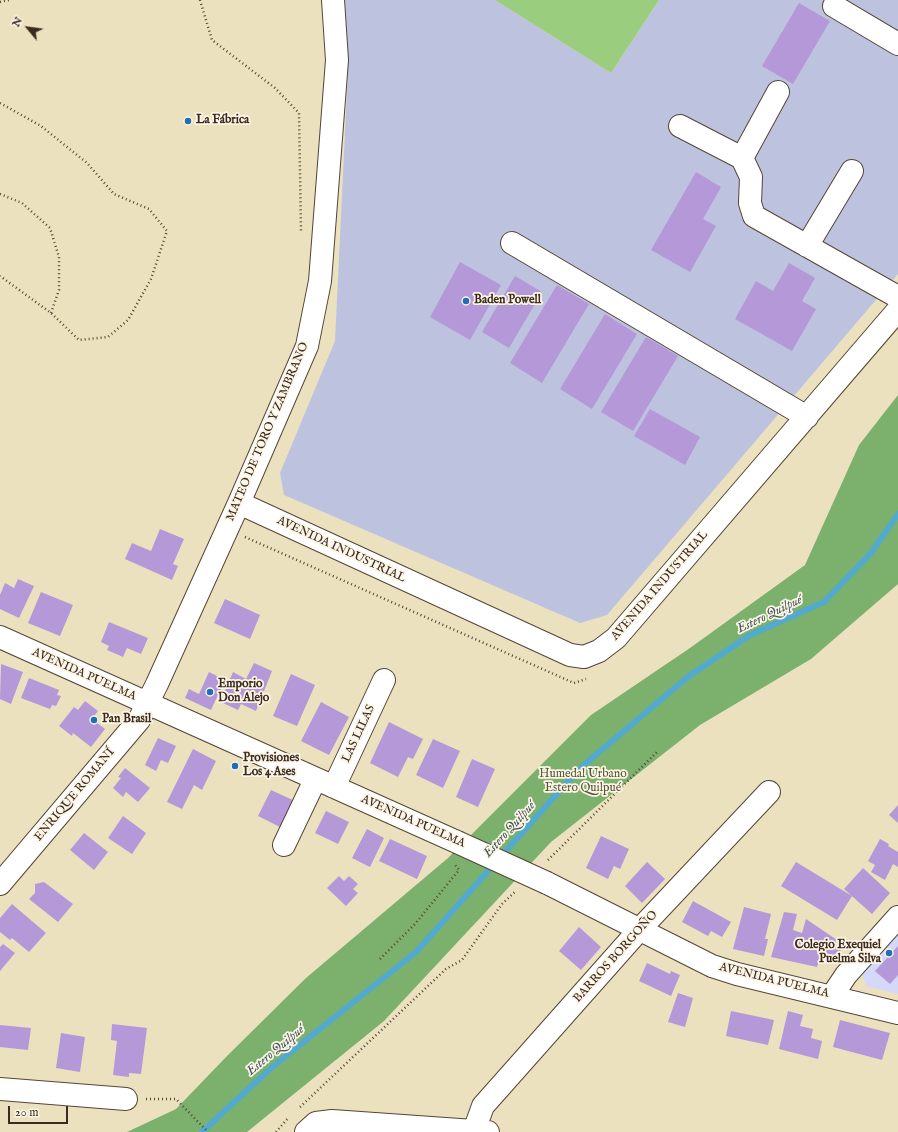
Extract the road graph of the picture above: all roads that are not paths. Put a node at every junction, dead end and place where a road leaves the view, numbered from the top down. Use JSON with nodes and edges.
{"nodes":[{"id":1,"x":333,"y":0,"type":"edge"},
{"id":2,"x":834,"y":6,"type":"dead end"},
{"id":3,"x":898,"y":44,"type":"edge"},
{"id":4,"x":778,"y":92,"type":"dead end"},
{"id":5,"x":680,"y":126,"type":"dead end"},
{"id":6,"x":742,"y":158,"type":"junction"},
{"id":7,"x":852,"y":171,"type":"dead end"},
{"id":8,"x":512,"y":243,"type":"dead end"},
{"id":9,"x":807,"y":246,"type":"junction"},
{"id":10,"x":898,"y":298,"type":"edge"},
{"id":11,"x":898,"y":310,"type":"edge"},
{"id":12,"x":807,"y":417,"type":"junction"},
{"id":13,"x":238,"y":503,"type":"junction"},
{"id":14,"x":0,"y":637,"type":"edge"},
{"id":15,"x":384,"y":680,"type":"dead end"},
{"id":16,"x":148,"y":704,"type":"junction"},
{"id":17,"x":324,"y":783,"type":"junction"},
{"id":18,"x":769,"y":792,"type":"dead end"},
{"id":19,"x":284,"y":845,"type":"dead end"},
{"id":20,"x":0,"y":884,"type":"edge"},
{"id":21,"x":898,"y":918,"type":"edge"},
{"id":22,"x":640,"y":929,"type":"junction"},
{"id":23,"x":832,"y":996,"type":"junction"},
{"id":24,"x":898,"y":1013,"type":"edge"},
{"id":25,"x":0,"y":1089,"type":"edge"},
{"id":26,"x":126,"y":1099,"type":"road end"},
{"id":27,"x":307,"y":1130,"type":"edge"},
{"id":28,"x":482,"y":1131,"type":"edge"}],
"edges":[{"from":1,"to":13,"type":"street","name":"MATEO DE TORO Y ZAMBRANO"},
{"from":2,"to":3,"type":"street"},
{"from":4,"to":6,"type":"street"},
{"from":5,"to":6,"type":"street"},
{"from":6,"to":9,"type":"street"},
{"from":7,"to":9,"type":"street"},
{"from":8,"to":12,"type":"street"},
{"from":9,"to":10,"type":"street"},
{"from":11,"to":12,"type":"street","name":"AVENIDA INDUSTRIAL"},
{"from":12,"to":13,"type":"street","name":"AVENIDA INDUSTRIAL"},
{"from":13,"to":16,"type":"street","name":"MATEO DE TORO Y ZAMBRANO"},
{"from":14,"to":16,"type":"street","name":"AVENIDA PUELMA"},
{"from":15,"to":17,"type":"street","name":"LAS LILAS"},
{"from":16,"to":17,"type":"street","name":"AVENIDA PUELMA"},
{"from":16,"to":20,"type":"street","name":"ENRIQUE ROMANÍ"},
{"from":17,"to":19,"type":"street","name":"LAS LILAS"},
{"from":17,"to":22,"type":"street","name":"AVENIDA PUELMA","bridge":true},
{"from":18,"to":22,"type":"street","name":"BARROS BORGOÑO"},
{"from":21,"to":23,"type":"street"},
{"from":22,"to":23,"type":"street","name":"AVENIDA PUELMA"},
{"from":22,"to":28,"type":"street","name":"BARROS BORGOÑO"},
{"from":23,"to":24,"type":"street","name":"AVENIDA PUELMA"},
{"from":25,"to":26,"type":"street"},
{"from":27,"to":28,"type":"street"}]}
